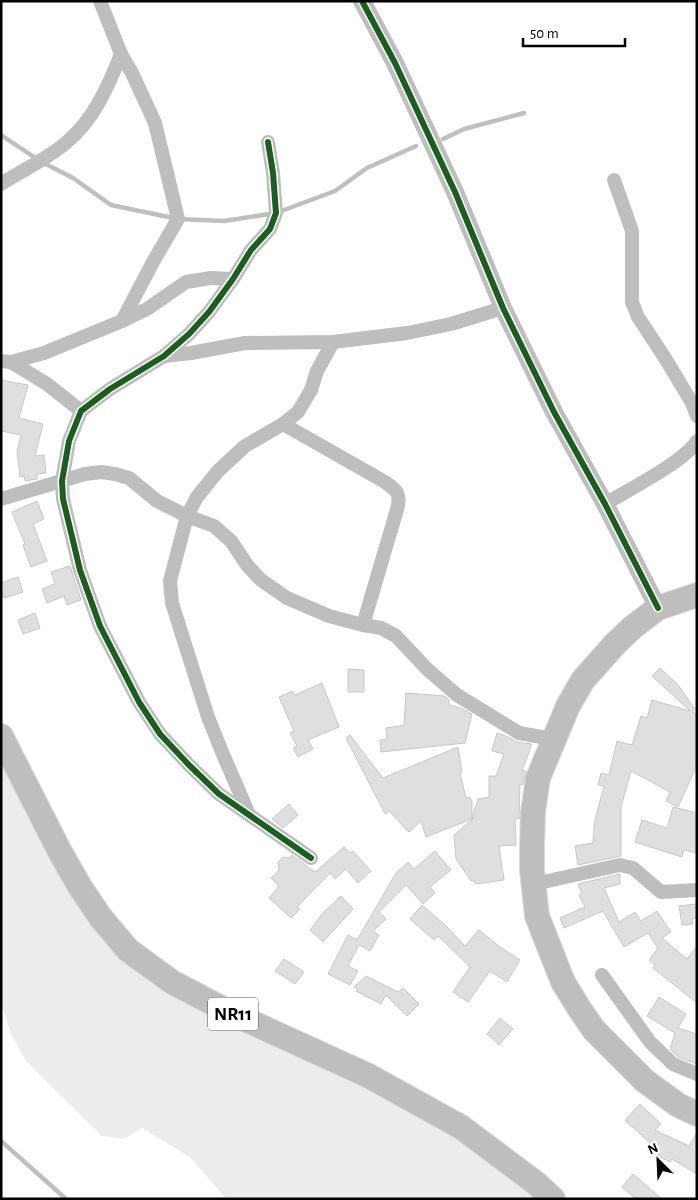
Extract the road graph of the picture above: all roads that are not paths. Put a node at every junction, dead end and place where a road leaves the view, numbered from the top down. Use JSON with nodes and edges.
{"nodes":[{"id":1,"x":100,"y":1,"type":"edge"},
{"id":2,"x":362,"y":1,"type":"edge"},
{"id":3,"x":121,"y":54,"type":"junction"},
{"id":4,"x":268,"y":142,"type":"dead end"},
{"id":5,"x":614,"y":180,"type":"dead end"},
{"id":6,"x":1,"y":184,"type":"edge"},
{"id":7,"x":233,"y":279,"type":"junction"},
{"id":8,"x":503,"y":308,"type":"junction"},
{"id":9,"x":122,"y":321,"type":"junction"},
{"id":10,"x":332,"y":342,"type":"junction"},
{"id":11,"x":164,"y":356,"type":"junction"},
{"id":12,"x":6,"y":361,"type":"edge"},
{"id":13,"x":81,"y":411,"type":"junction"},
{"id":14,"x":697,"y":416,"type":"edge"},
{"id":15,"x":283,"y":424,"type":"junction"},
{"id":16,"x":697,"y":441,"type":"edge"},
{"id":17,"x":62,"y":481,"type":"junction"},
{"id":18,"x":1,"y":499,"type":"edge"},
{"id":19,"x":605,"y":504,"type":"junction"},
{"id":20,"x":187,"y":516,"type":"junction"},
{"id":21,"x":697,"y":595,"type":"edge"},
{"id":22,"x":658,"y":608,"type":"junction"},
{"id":23,"x":363,"y":625,"type":"junction"},
{"id":24,"x":1,"y":736,"type":"edge"},
{"id":25,"x":553,"y":739,"type":"junction"},
{"id":26,"x":248,"y":813,"type":"junction"},
{"id":27,"x":311,"y":858,"type":"dead end"},
{"id":28,"x":534,"y":884,"type":"junction"},
{"id":29,"x":697,"y":890,"type":"edge"},
{"id":30,"x":602,"y":974,"type":"dead end"},
{"id":31,"x":697,"y":1074,"type":"edge"},
{"id":32,"x":697,"y":1114,"type":"edge"},
{"id":33,"x":553,"y":1199,"type":"edge"}],
"edges":[{"from":1,"to":3,"type":"street"},
{"from":2,"to":8,"type":"street"},
{"from":3,"to":6,"type":"street"},
{"from":3,"to":9,"type":"street"},
{"from":4,"to":7,"type":"street"},
{"from":5,"to":14,"type":"street"},
{"from":7,"to":9,"type":"street"},
{"from":7,"to":11,"type":"street"},
{"from":8,"to":10,"type":"street"},
{"from":8,"to":19,"type":"street"},
{"from":9,"to":12,"type":"street"},
{"from":10,"to":11,"type":"street"},
{"from":10,"to":15,"type":"street"},
{"from":11,"to":13,"type":"street"},
{"from":12,"to":13,"type":"street"},
{"from":13,"to":17,"type":"street"},
{"from":15,"to":20,"type":"street"},
{"from":15,"to":23,"type":"street"},
{"from":16,"to":19,"type":"street"},
{"from":17,"to":18,"type":"street"},
{"from":17,"to":20,"type":"street"},
{"from":17,"to":26,"type":"street"},
{"from":19,"to":22,"type":"street"},
{"from":20,"to":23,"type":"street"},
{"from":20,"to":26,"type":"street"},
{"from":21,"to":22,"type":"highway"},
{"from":22,"to":25,"type":"highway"},
{"from":23,"to":25,"type":"street"},
{"from":24,"to":33,"type":"highway","number":"NR11"},
{"from":25,"to":28,"type":"highway"},
{"from":26,"to":27,"type":"street"},
{"from":28,"to":29,"type":"street"},
{"from":28,"to":32,"type":"highway"},
{"from":30,"to":31,"type":"street"}]}
